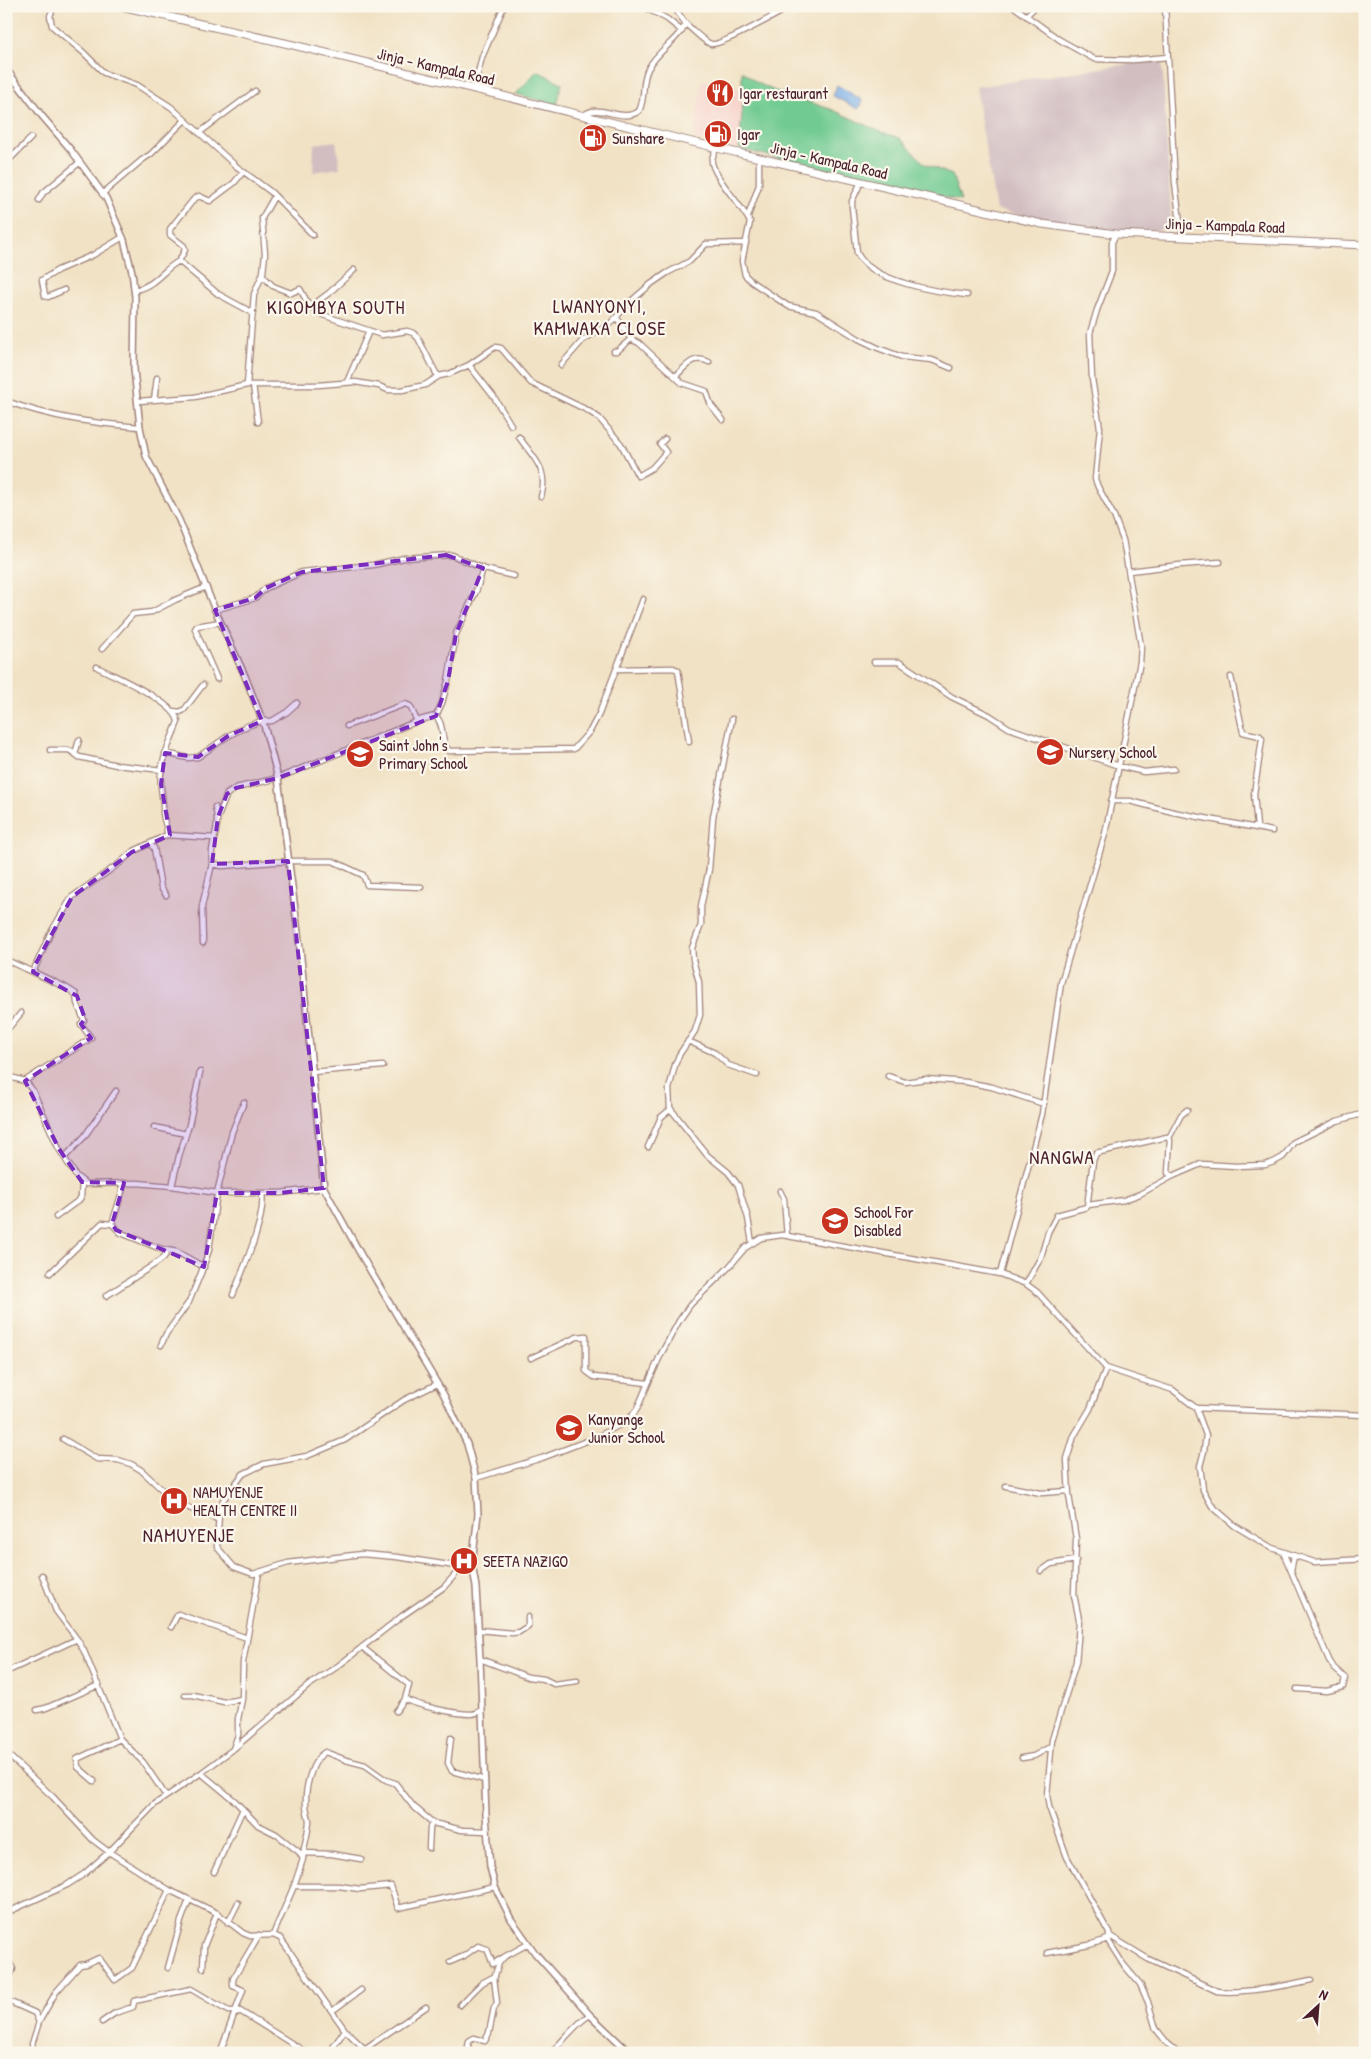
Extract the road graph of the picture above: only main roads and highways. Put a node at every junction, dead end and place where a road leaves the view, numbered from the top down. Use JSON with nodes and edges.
{"nodes":[{"id":1,"x":120,"y":6,"type":"edge"},
{"id":2,"x":1365,"y":245,"type":"edge"}],
"edges":[{"from":1,"to":2,"type":"highway","name":"Jinja - Kampala Road"}]}
